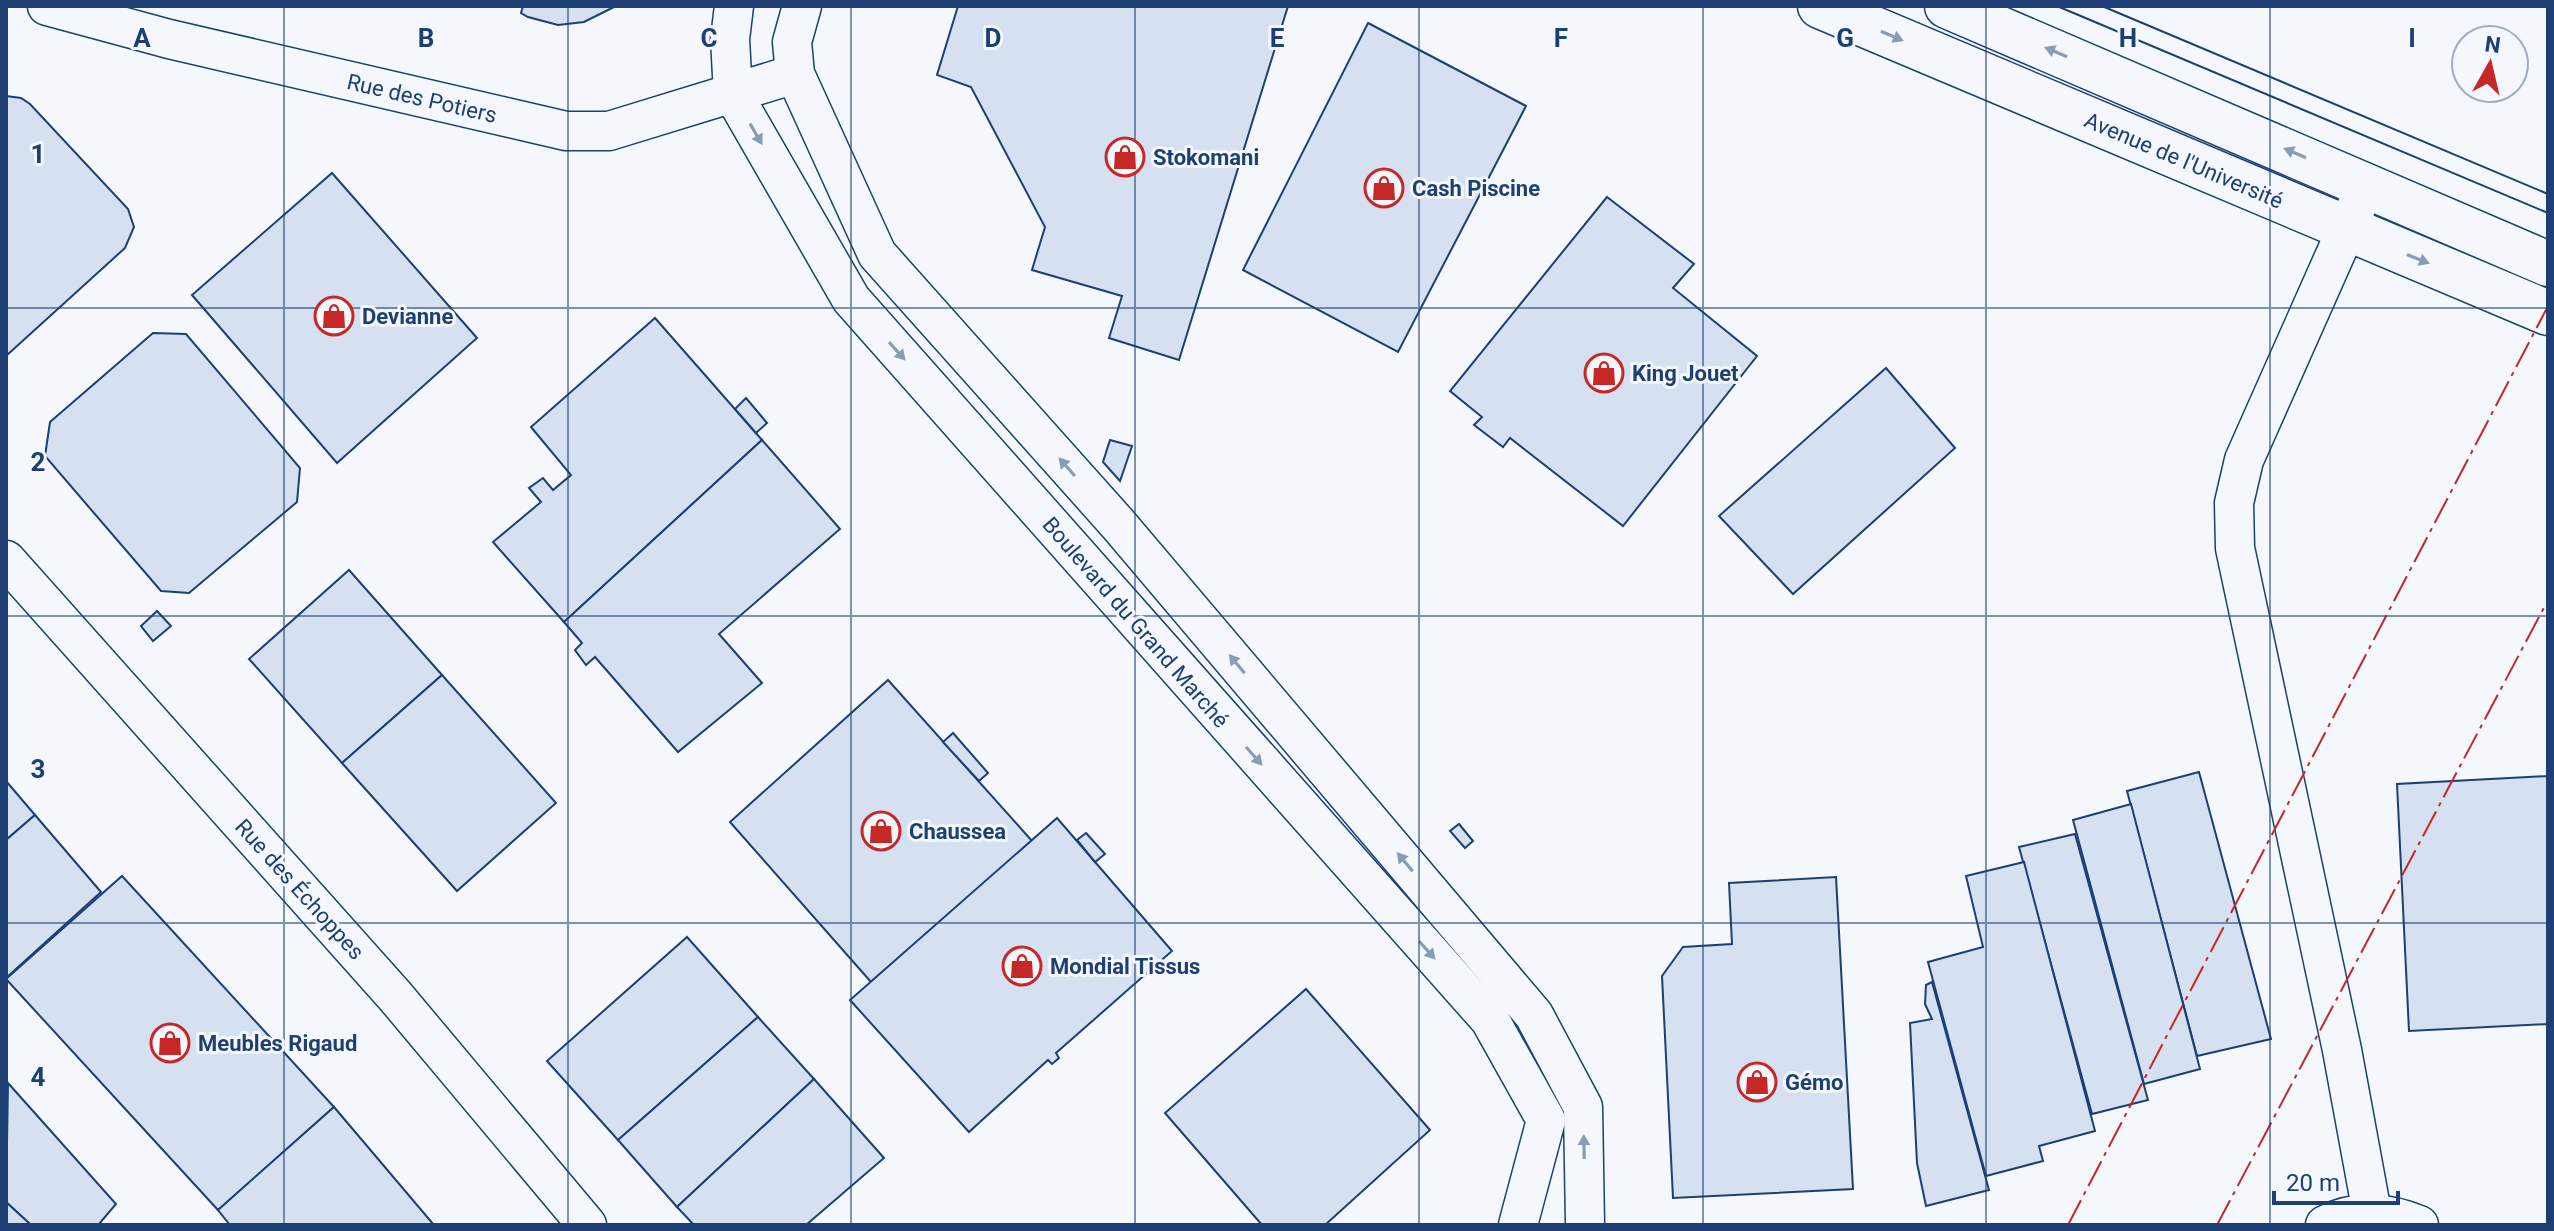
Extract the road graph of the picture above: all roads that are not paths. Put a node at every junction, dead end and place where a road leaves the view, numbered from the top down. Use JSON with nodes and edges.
{"nodes":[{"id":1,"x":47,"y":6,"type":"edge"},
{"id":2,"x":734,"y":6,"type":"edge"},
{"id":3,"x":802,"y":6,"type":"edge"},
{"id":4,"x":1820,"y":6,"type":"edge"},
{"id":5,"x":1947,"y":6,"type":"edge"},
{"id":6,"x":792,"y":40,"type":"edge"},
{"id":7,"x":733,"y":94,"type":"junction"},
{"id":8,"x":2367,"y":184,"type":"junction"},
{"id":9,"x":2346,"y":229,"type":"junction"},
{"id":10,"x":2548,"y":264,"type":"edge"},
{"id":11,"x":2548,"y":313,"type":"edge"},
{"id":12,"x":6,"y":560,"type":"edge"},
{"id":13,"x":2372,"y":1213,"type":"junction"},
{"id":14,"x":587,"y":1225,"type":"edge"},
{"id":15,"x":1518,"y":1225,"type":"edge"},
{"id":16,"x":1585,"y":1225,"type":"edge"},
{"id":17,"x":2325,"y":1225,"type":"edge"},
{"id":18,"x":2419,"y":1225,"type":"edge"}],
"edges":[{"from":1,"to":7,"type":"street","name":"Rue des Potiers"},
{"from":2,"to":7,"type":"street","name":"Boulevard du Grand Marché"},
{"from":3,"to":6,"type":"street"},
{"from":4,"to":9,"type":"main road","name":"Avenue de l'Université","one_way":true},
{"from":8,"to":5,"type":"main road","one_way":true},
{"from":6,"to":7,"type":"street","name":"Rue des Potiers"},
{"from":16,"to":6,"type":"street","one_way":true},
{"from":7,"to":15,"type":"street","name":"Boulevard du Grand Marché","one_way":true},
{"from":8,"to":9,"type":"street"},
{"from":8,"to":10,"type":"main road"},
{"from":9,"to":11,"type":"main road","name":"Avenue de l'Université","one_way":true},
{"from":9,"to":13,"type":"street"},
{"from":12,"to":14,"type":"street","name":"Rue des Échoppes"},
{"from":13,"to":17,"type":"street"},
{"from":13,"to":18,"type":"street"}]}
